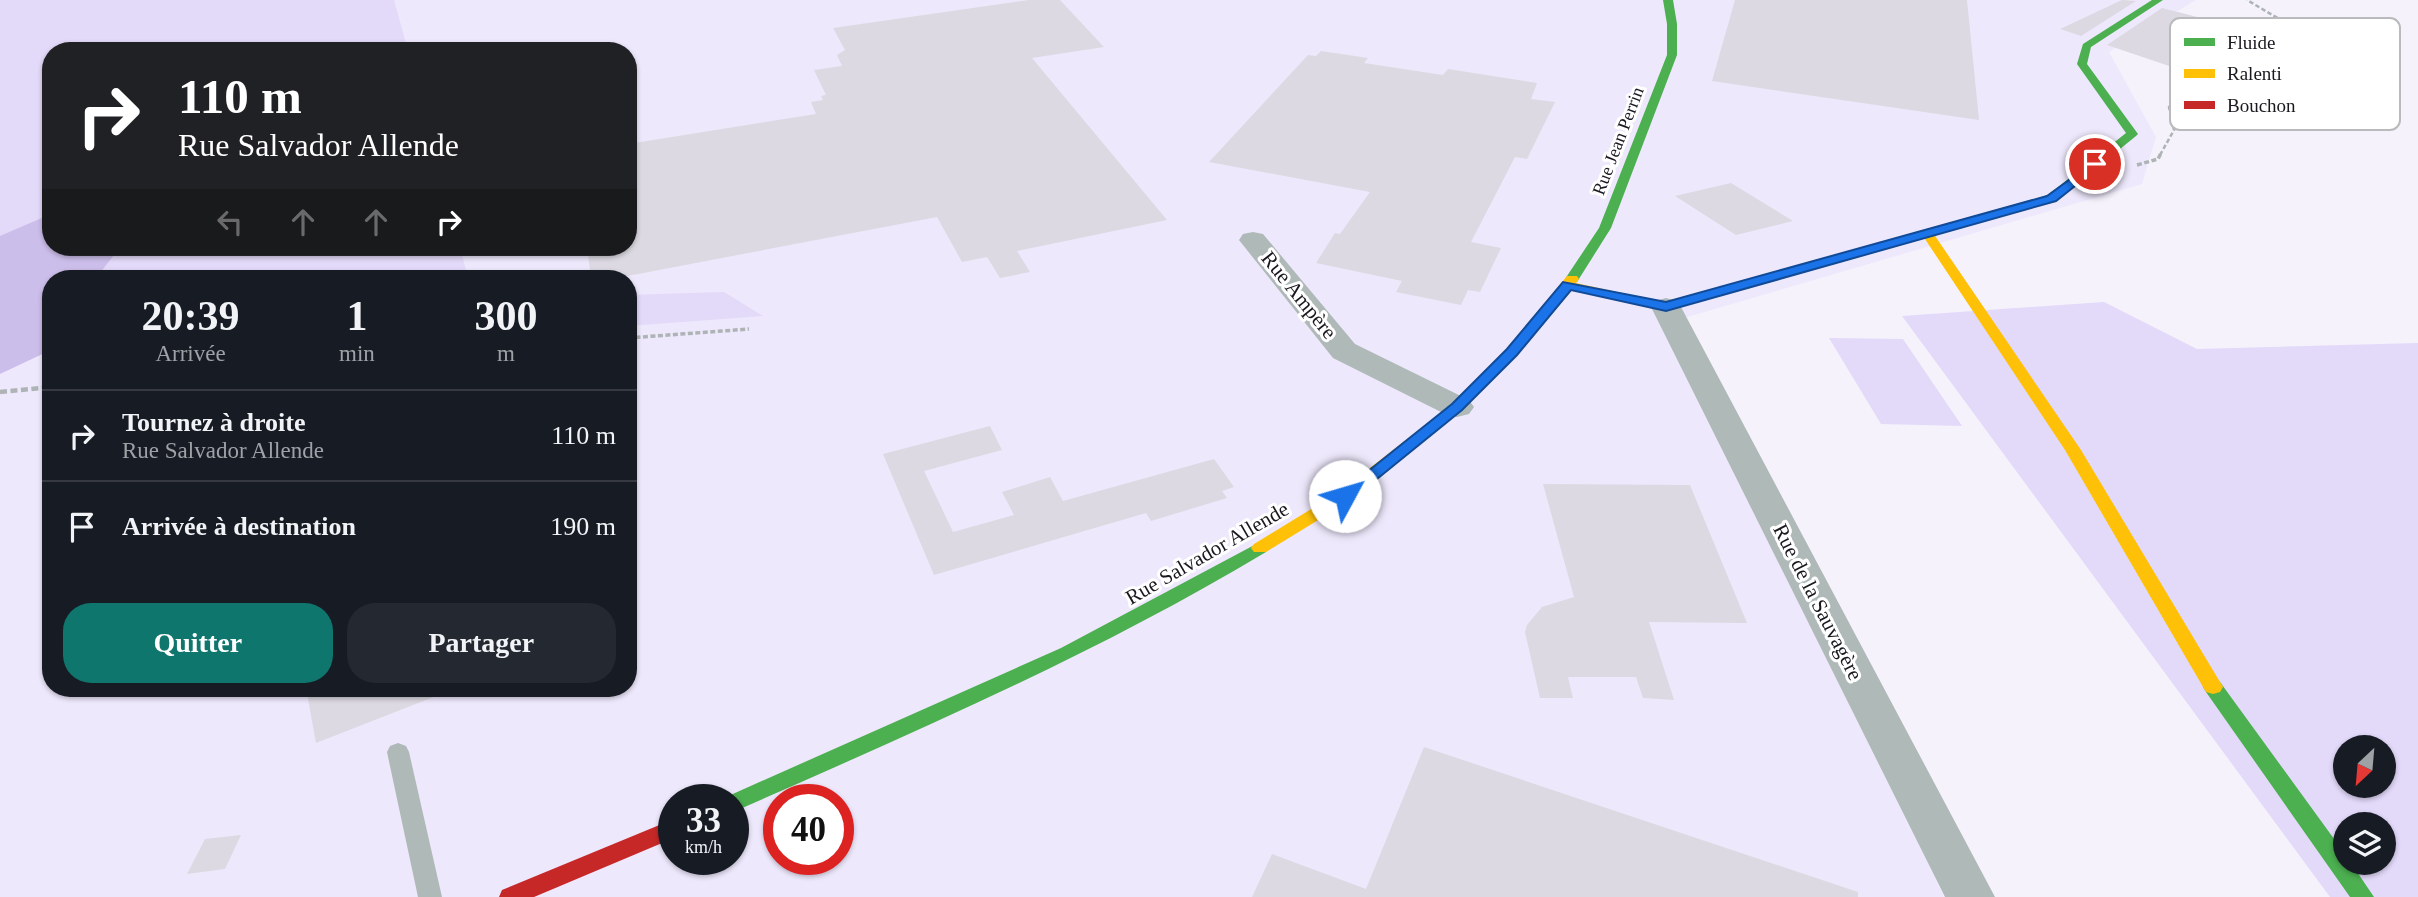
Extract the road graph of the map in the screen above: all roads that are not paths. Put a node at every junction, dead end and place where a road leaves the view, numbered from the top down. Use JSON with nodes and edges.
{"nodes":[{"id":1,"x":1668,"y":0,"type":"edge"},
{"id":2,"x":2158,"y":0,"type":"edge"},
{"id":3,"x":1927,"y":233,"type":"junction"},
{"id":4,"x":1254,"y":240,"type":"dead end"},
{"id":5,"x":1568,"y":285,"type":"junction"},
{"id":6,"x":1666,"y":307,"type":"junction"},
{"id":7,"x":1457,"y":407,"type":"junction"},
{"id":8,"x":398,"y":752,"type":"dead end"},
{"id":9,"x":749,"y":796,"type":"edge"},
{"id":10,"x":658,"y":835,"type":"edge"},
{"id":11,"x":430,"y":897,"type":"edge"},
{"id":12,"x":510,"y":897,"type":"edge"},
{"id":13,"x":1970,"y":897,"type":"edge"},
{"id":14,"x":2362,"y":897,"type":"edge"}],
"edges":[{"from":1,"to":5,"type":"street","name":"Rue Jean Perrin"},
{"from":2,"to":3,"type":"street"},
{"from":3,"to":6,"type":"street"},
{"from":3,"to":14,"type":"street"},
{"from":4,"to":7,"type":"street","name":"Rue Ampère"},
{"from":5,"to":6,"type":"street"},
{"from":5,"to":7,"type":"street","name":"Rue Salvador Allende"},
{"from":6,"to":13,"type":"street","name":"Rue de la Sauvagère"},
{"from":7,"to":9,"type":"street","name":"Rue Salvador Allende"},
{"from":8,"to":11,"type":"lane"},
{"from":10,"to":12,"type":"street"}]}
